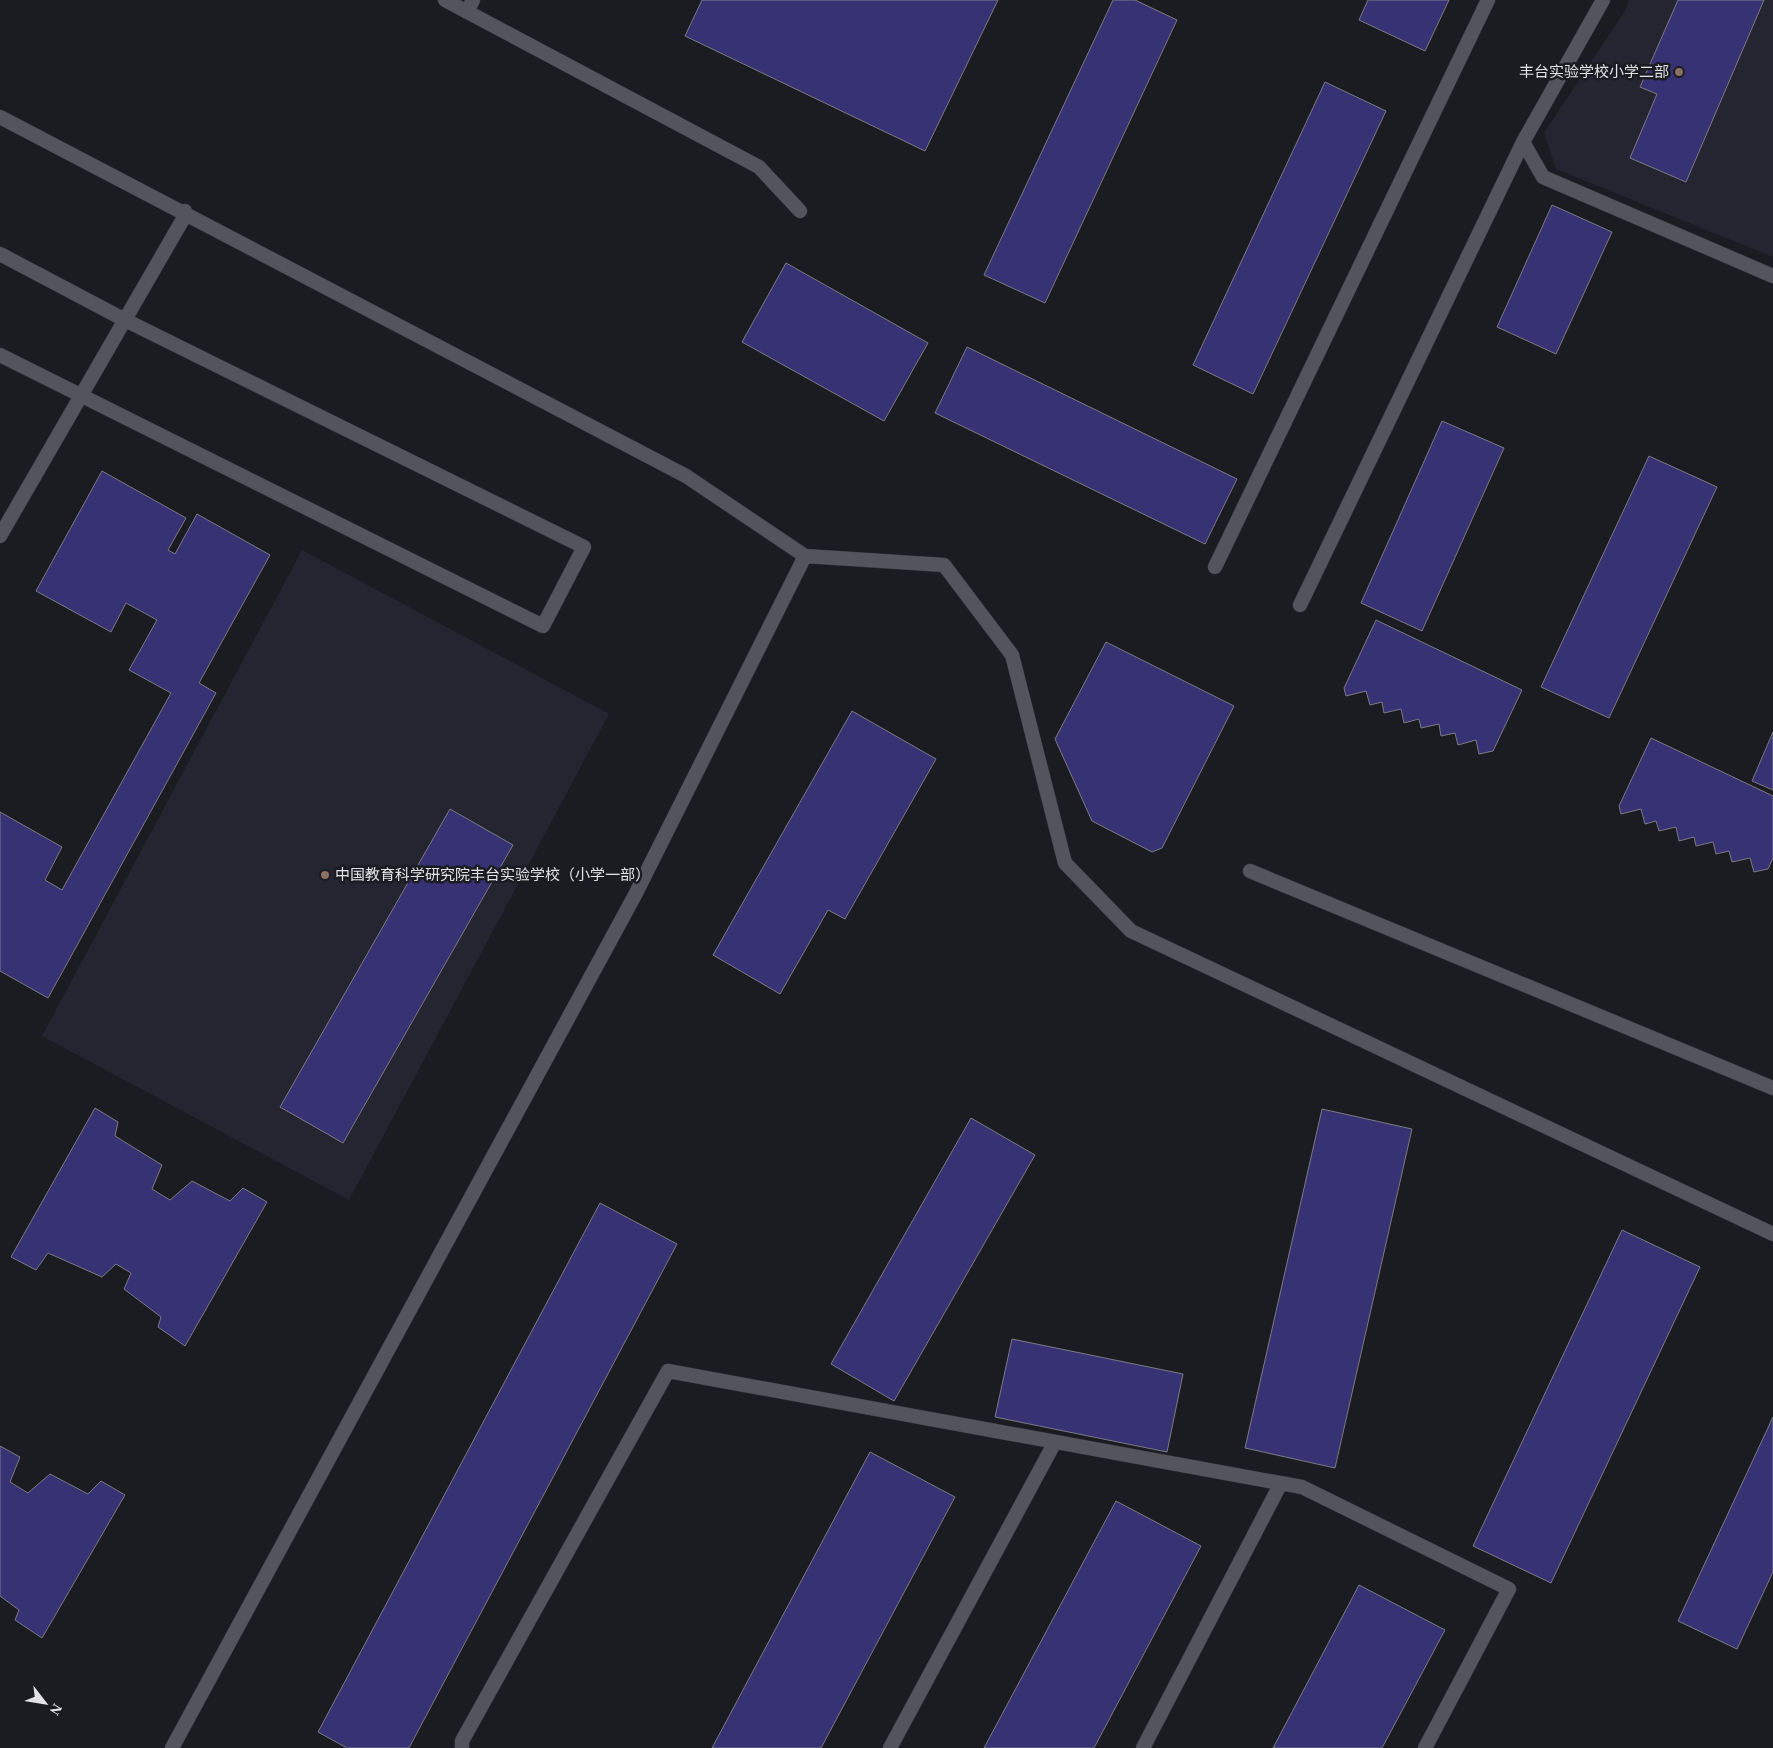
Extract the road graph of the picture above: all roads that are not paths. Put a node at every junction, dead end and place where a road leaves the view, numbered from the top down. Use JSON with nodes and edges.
{"nodes":[{"id":1,"x":445,"y":0,"type":"edge"},
{"id":2,"x":1488,"y":0,"type":"edge"},
{"id":3,"x":1603,"y":0,"type":"edge"},
{"id":4,"x":470,"y":6,"type":"edge"},
{"id":5,"x":0,"y":117,"type":"edge"},
{"id":6,"x":1522,"y":142,"type":"junction"},
{"id":7,"x":800,"y":211,"type":"dead end"},
{"id":8,"x":186,"y":212,"type":"junction"},
{"id":9,"x":0,"y":254,"type":"edge"},
{"id":10,"x":1773,"y":276,"type":"edge"},
{"id":11,"x":124,"y":320,"type":"junction"},
{"id":12,"x":0,"y":356,"type":"edge"},
{"id":13,"x":80,"y":397,"type":"junction"},
{"id":14,"x":0,"y":536,"type":"edge"},
{"id":15,"x":805,"y":556,"type":"junction"},
{"id":16,"x":1215,"y":567,"type":"dead end"},
{"id":17,"x":1300,"y":605,"type":"dead end"},
{"id":18,"x":1250,"y":871,"type":"dead end"},
{"id":19,"x":1773,"y":1088,"type":"edge"},
{"id":20,"x":1773,"y":1234,"type":"edge"},
{"id":21,"x":1056,"y":1442,"type":"junction"},
{"id":22,"x":1281,"y":1483,"type":"junction"},
{"id":23,"x":172,"y":1748,"type":"edge"},
{"id":24,"x":462,"y":1748,"type":"edge"},
{"id":25,"x":890,"y":1748,"type":"edge"},
{"id":26,"x":1143,"y":1748,"type":"edge"},
{"id":27,"x":1425,"y":1748,"type":"edge"}],
"edges":[{"from":1,"to":4,"type":"street"},
{"from":2,"to":16,"type":"street"},
{"from":3,"to":6,"type":"street"},
{"from":4,"to":7,"type":"street"},
{"from":5,"to":8,"type":"street"},
{"from":6,"to":10,"type":"street"},
{"from":6,"to":17,"type":"street"},
{"from":8,"to":11,"type":"street"},
{"from":8,"to":15,"type":"street"},
{"from":9,"to":11,"type":"street"},
{"from":11,"to":13,"type":"street"},
{"from":11,"to":13,"type":"street"},
{"from":12,"to":13,"type":"street"},
{"from":13,"to":14,"type":"street"},
{"from":15,"to":20,"type":"street"},
{"from":15,"to":23,"type":"street"},
{"from":18,"to":19,"type":"street"},
{"from":21,"to":22,"type":"street"},
{"from":21,"to":24,"type":"street"},
{"from":21,"to":25,"type":"street"},
{"from":22,"to":26,"type":"street"},
{"from":22,"to":27,"type":"street"}]}
